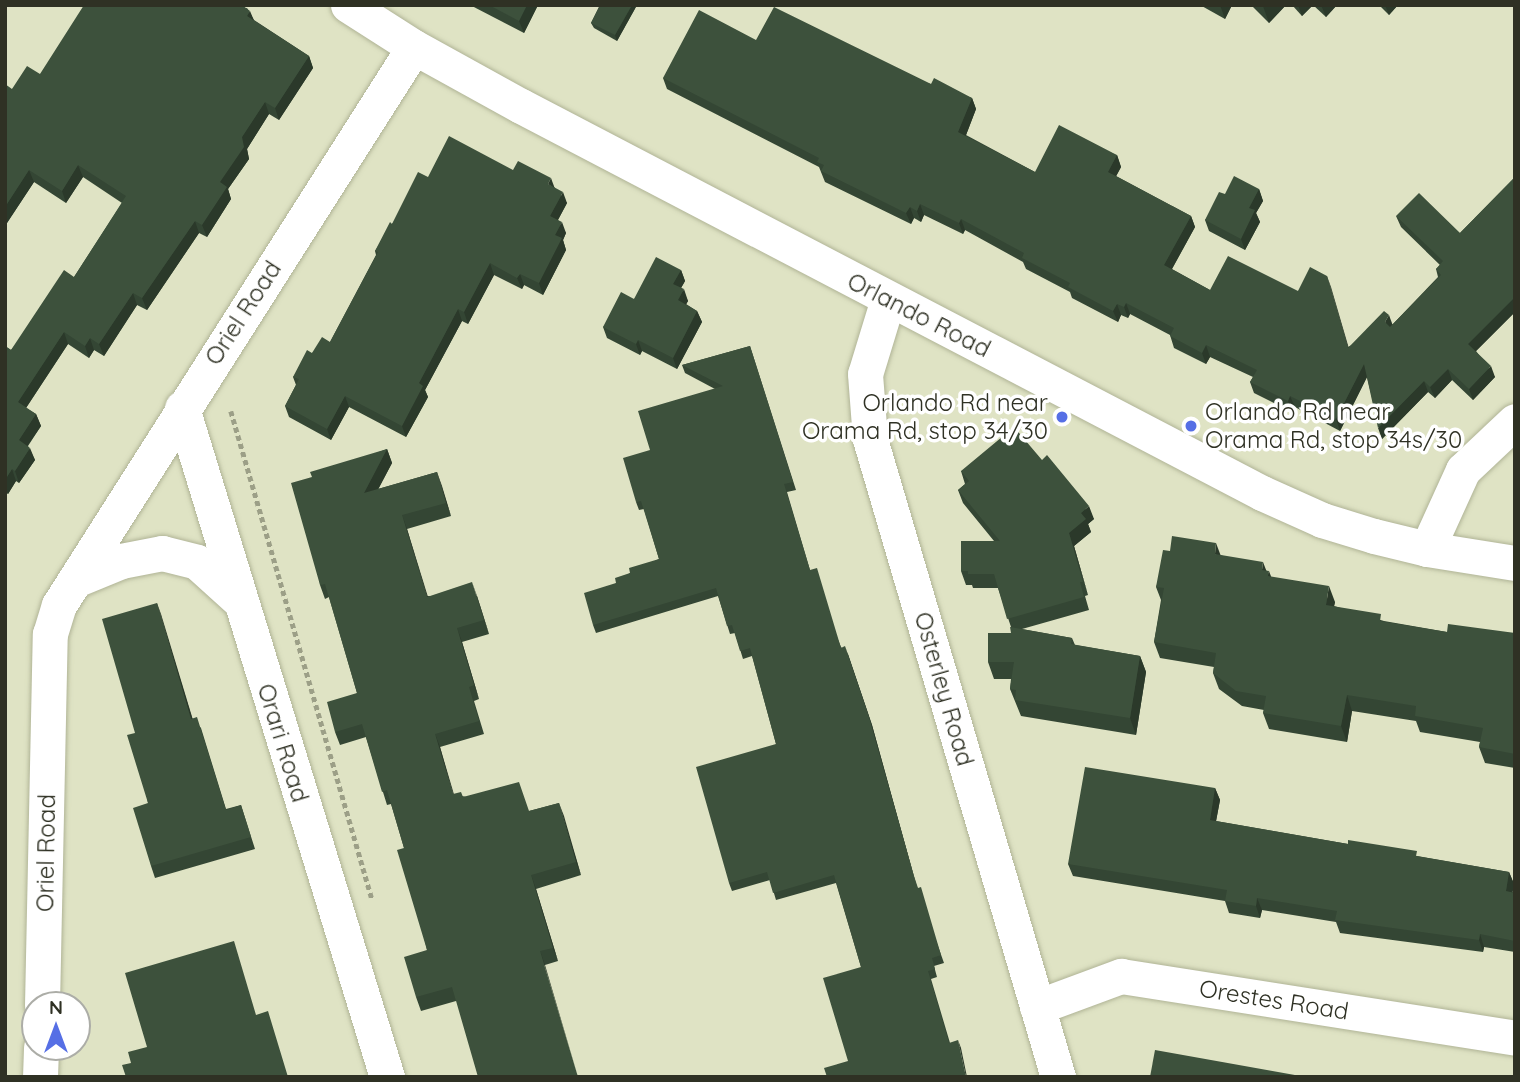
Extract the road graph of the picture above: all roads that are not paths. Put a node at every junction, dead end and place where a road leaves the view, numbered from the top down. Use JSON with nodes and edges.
{"nodes":[{"id":1,"x":348,"y":5,"type":"edge"},
{"id":2,"x":414,"y":47,"type":"junction"},
{"id":3,"x":888,"y":299,"type":"junction"},
{"id":4,"x":182,"y":408,"type":"junction"},
{"id":5,"x":1515,"y":421,"type":"edge"},
{"id":6,"x":1427,"y":550,"type":"junction"},
{"id":7,"x":1515,"y":563,"type":"edge"},
{"id":8,"x":75,"y":580,"type":"junction"},
{"id":9,"x":239,"y":600,"type":"junction"},
{"id":10,"x":42,"y":991,"type":"edge"},
{"id":11,"x":1037,"y":1007,"type":"junction"},
{"id":12,"x":1515,"y":1038,"type":"edge"},
{"id":13,"x":387,"y":1077,"type":"edge"},
{"id":14,"x":1058,"y":1077,"type":"edge"}],
"edges":[{"from":1,"to":2,"type":"street","name":"Orlando Road"},
{"from":2,"to":3,"type":"street","name":"Orlando Road"},
{"from":2,"to":4,"type":"street","name":"Oriel Road"},
{"from":3,"to":6,"type":"street","name":"Orlando Road"},
{"from":3,"to":11,"type":"street","name":"Osterley Road"},
{"from":4,"to":8,"type":"street","name":"Oriel Road"},
{"from":4,"to":9,"type":"street","name":"Orari Road"},
{"from":5,"to":6,"type":"street"},
{"from":6,"to":7,"type":"street","name":"Orlando Road"},
{"from":8,"to":9,"type":"street"},
{"from":8,"to":10,"type":"street","name":"Oriel Road"},
{"from":9,"to":13,"type":"street","name":"Orari Road"},
{"from":11,"to":12,"type":"street","name":"Orestes Road"},
{"from":11,"to":14,"type":"street","name":"Osterley Road"}]}
